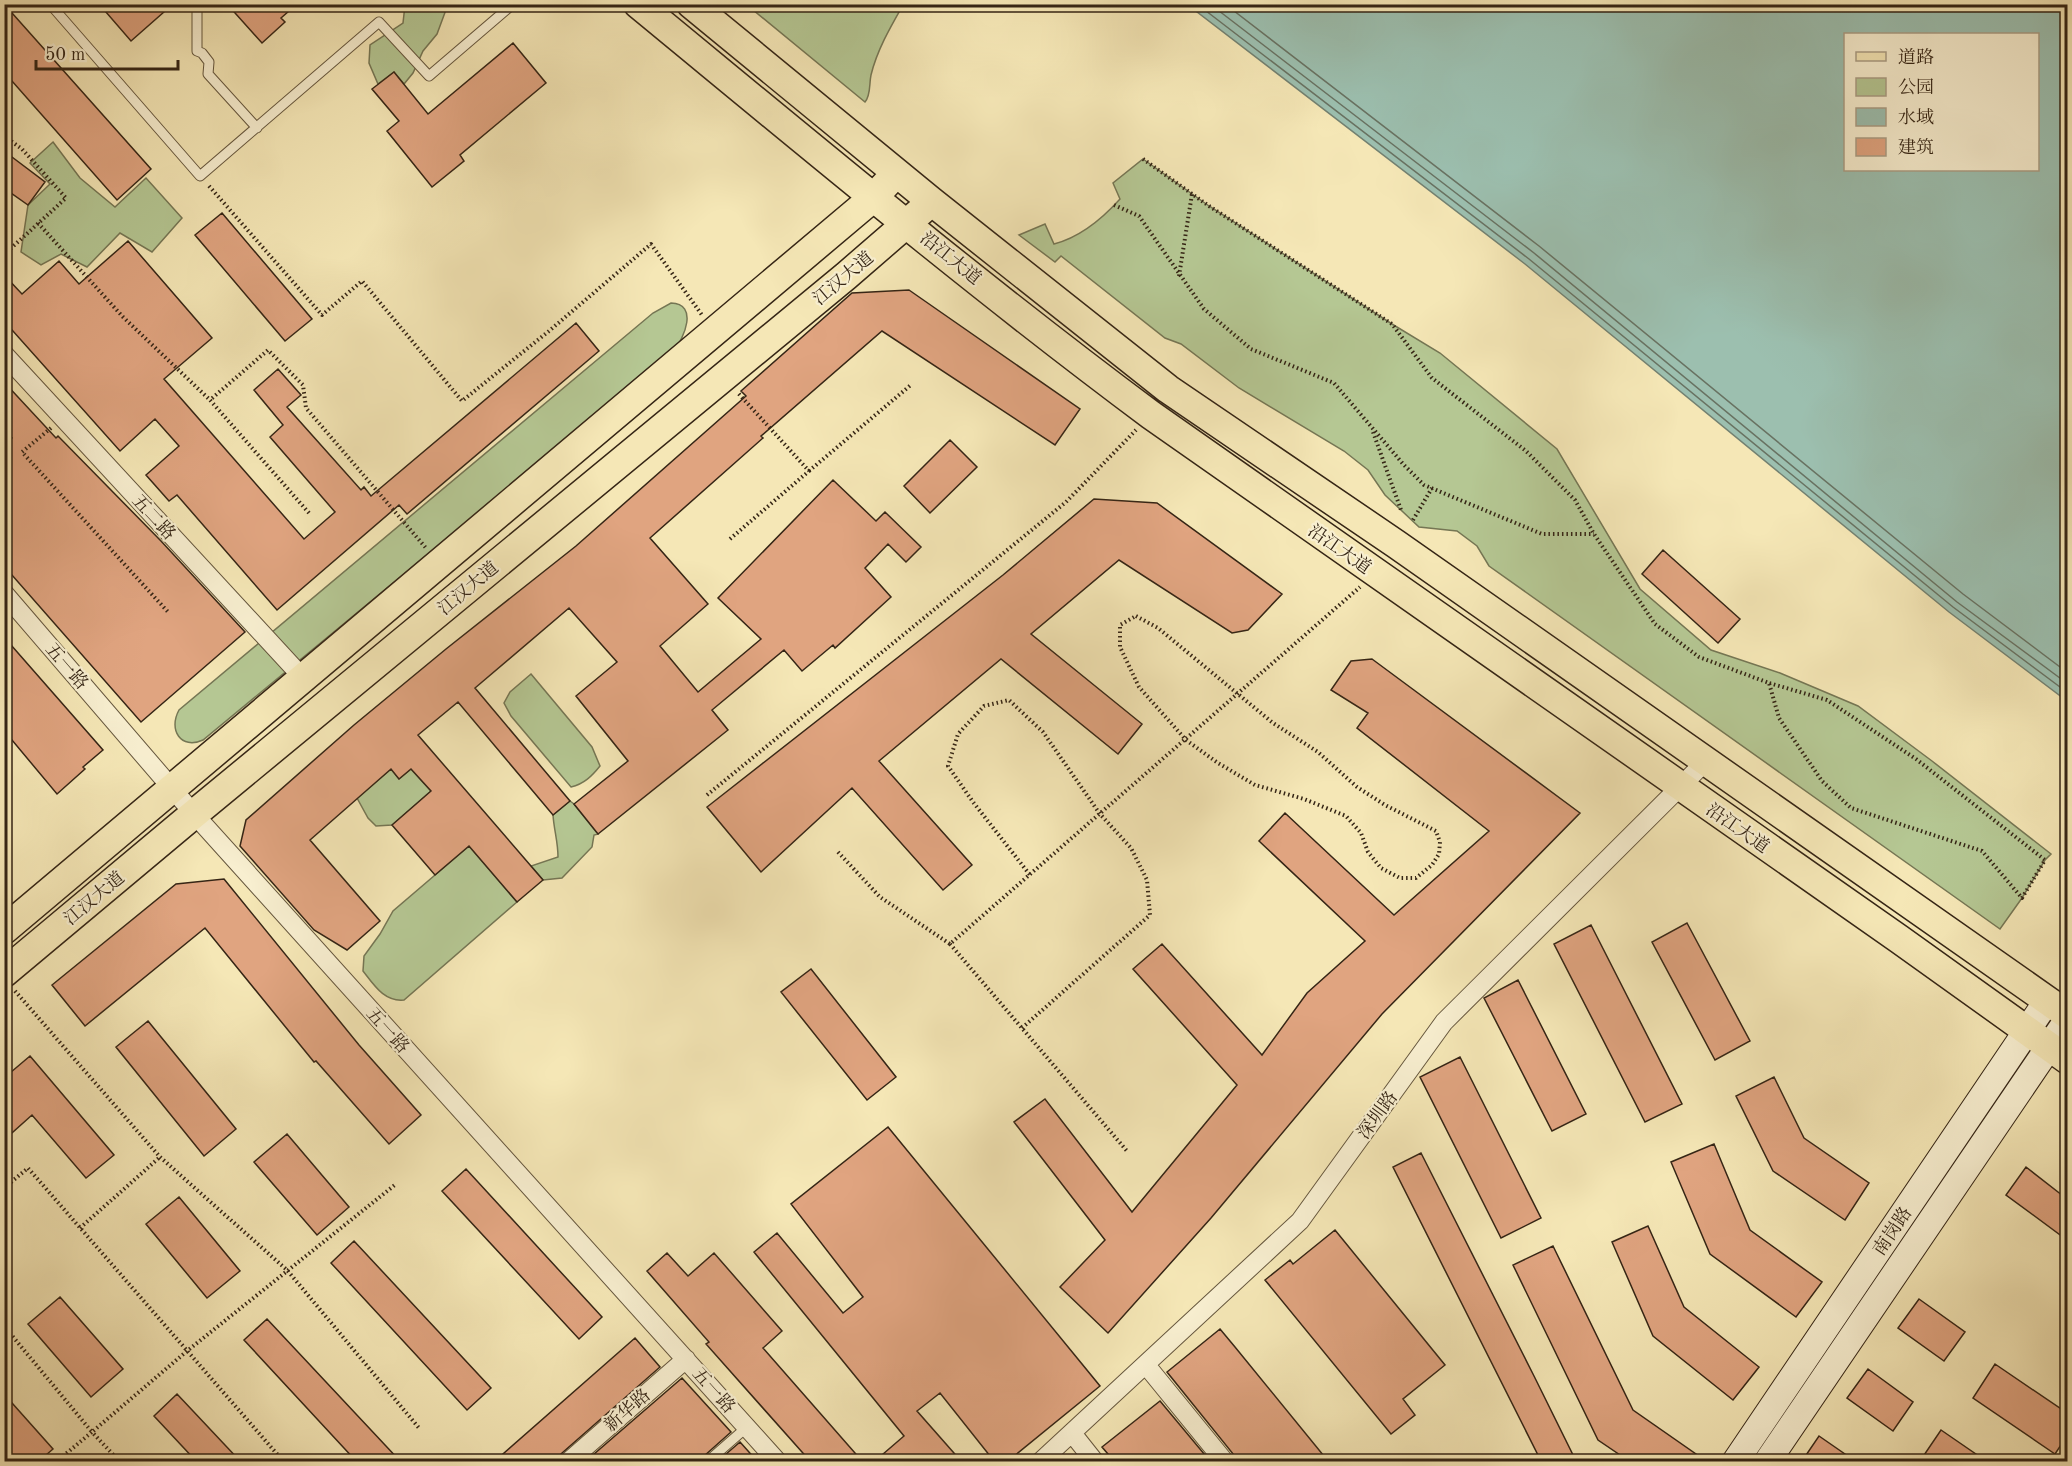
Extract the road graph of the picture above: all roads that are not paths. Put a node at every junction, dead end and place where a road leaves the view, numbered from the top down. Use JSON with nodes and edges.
{"nodes":[{"id":1,"x":50,"y":4,"type":"edge"},
{"id":2,"x":197,"y":4,"type":"edge"},
{"id":3,"x":513,"y":4,"type":"edge"},
{"id":4,"x":638,"y":4,"type":"edge"},
{"id":5,"x":691,"y":4,"type":"edge"},
{"id":6,"x":257,"y":128,"type":"junction"},
{"id":7,"x":897,"y":173,"type":"junction"},
{"id":8,"x":874,"y":197,"type":"junction"},
{"id":9,"x":931,"y":201,"type":"junction"},
{"id":10,"x":908,"y":224,"type":"junction"},
{"id":11,"x":4,"y":354,"type":"edge"},
{"id":12,"x":4,"y":593,"type":"edge"},
{"id":13,"x":304,"y":679,"type":"junction"},
{"id":14,"x":1706,"y":761,"type":"junction"},
{"id":15,"x":1679,"y":786,"type":"junction"},
{"id":16,"x":173,"y":790,"type":"junction"},
{"id":17,"x":194,"y":814,"type":"junction"},
{"id":18,"x":4,"y":930,"type":"edge"},
{"id":19,"x":8,"y":980,"type":"edge"},
{"id":20,"x":2061,"y":1012,"type":"edge"},
{"id":21,"x":2048,"y":1047,"type":"edge"},
{"id":22,"x":686,"y":1359,"type":"junction"},
{"id":23,"x":1146,"y":1365,"type":"junction"},
{"id":24,"x":747,"y":1427,"type":"junction"},
{"id":25,"x":1072,"y":1433,"type":"junction"},
{"id":26,"x":568,"y":1461,"type":"edge"},
{"id":27,"x":707,"y":1461,"type":"edge"},
{"id":28,"x":778,"y":1461,"type":"edge"},
{"id":29,"x":1040,"y":1461,"type":"edge"},
{"id":30,"x":1095,"y":1461,"type":"edge"},
{"id":31,"x":1225,"y":1461,"type":"edge"},
{"id":32,"x":1735,"y":1461,"type":"edge"},
{"id":33,"x":1767,"y":1461,"type":"edge"}],
"edges":[{"from":1,"to":6,"type":"lane"},
{"from":2,"to":6,"type":"lane"},
{"from":3,"to":6,"type":"lane"},
{"from":4,"to":8,"type":"main road","name":"沿江大道"},
{"from":5,"to":7,"type":"main road","name":"沿江大道"},
{"from":7,"to":8,"type":"main road","name":"江汉大道"},
{"from":7,"to":9,"type":"main road","name":"沿江大道"},
{"from":8,"to":10,"type":"main road","name":"沿江大道"},
{"from":8,"to":13,"type":"main road","name":"江汉大道"},
{"from":9,"to":10,"type":"main road","name":"江汉大道"},
{"from":9,"to":14,"type":"main road","name":"沿江大道"},
{"from":10,"to":15,"type":"main road","name":"沿江大道"},
{"from":10,"to":17,"type":"main road","name":"江汉大道"},
{"from":11,"to":13,"type":"street","name":"五二路"},
{"from":12,"to":16,"type":"street","name":"五一路"},
{"from":13,"to":16,"type":"main road","name":"江汉大道"},
{"from":14,"to":15,"type":"street","name":"深圳路"},
{"from":14,"to":20,"type":"main road","name":"沿江大道"},
{"from":15,"to":21,"type":"main road","name":"沿江大道"},
{"from":15,"to":23,"type":"street","name":"深圳路"},
{"from":16,"to":17,"type":"street","name":"五一路"},
{"from":16,"to":18,"type":"main road","name":"江汉大道"},
{"from":17,"to":19,"type":"main road","name":"江汉大道"},
{"from":17,"to":22,"type":"street","name":"五一路"},
{"from":20,"to":21,"type":"main road","name":"南岗路"},
{"from":21,"to":32,"type":"main road","name":"南岗路"},
{"from":21,"to":33,"type":"main road","name":"南岗路"},
{"from":22,"to":24,"type":"street","name":"五一路"},
{"from":22,"to":26,"type":"street","name":"新华路"},
{"from":23,"to":25,"type":"street","name":"深圳路"},
{"from":23,"to":31,"type":"street"},
{"from":24,"to":27,"type":"lane"},
{"from":24,"to":28,"type":"street","name":"五一路"},
{"from":25,"to":29,"type":"street","name":"深圳路"},
{"from":25,"to":30,"type":"street"}]}
